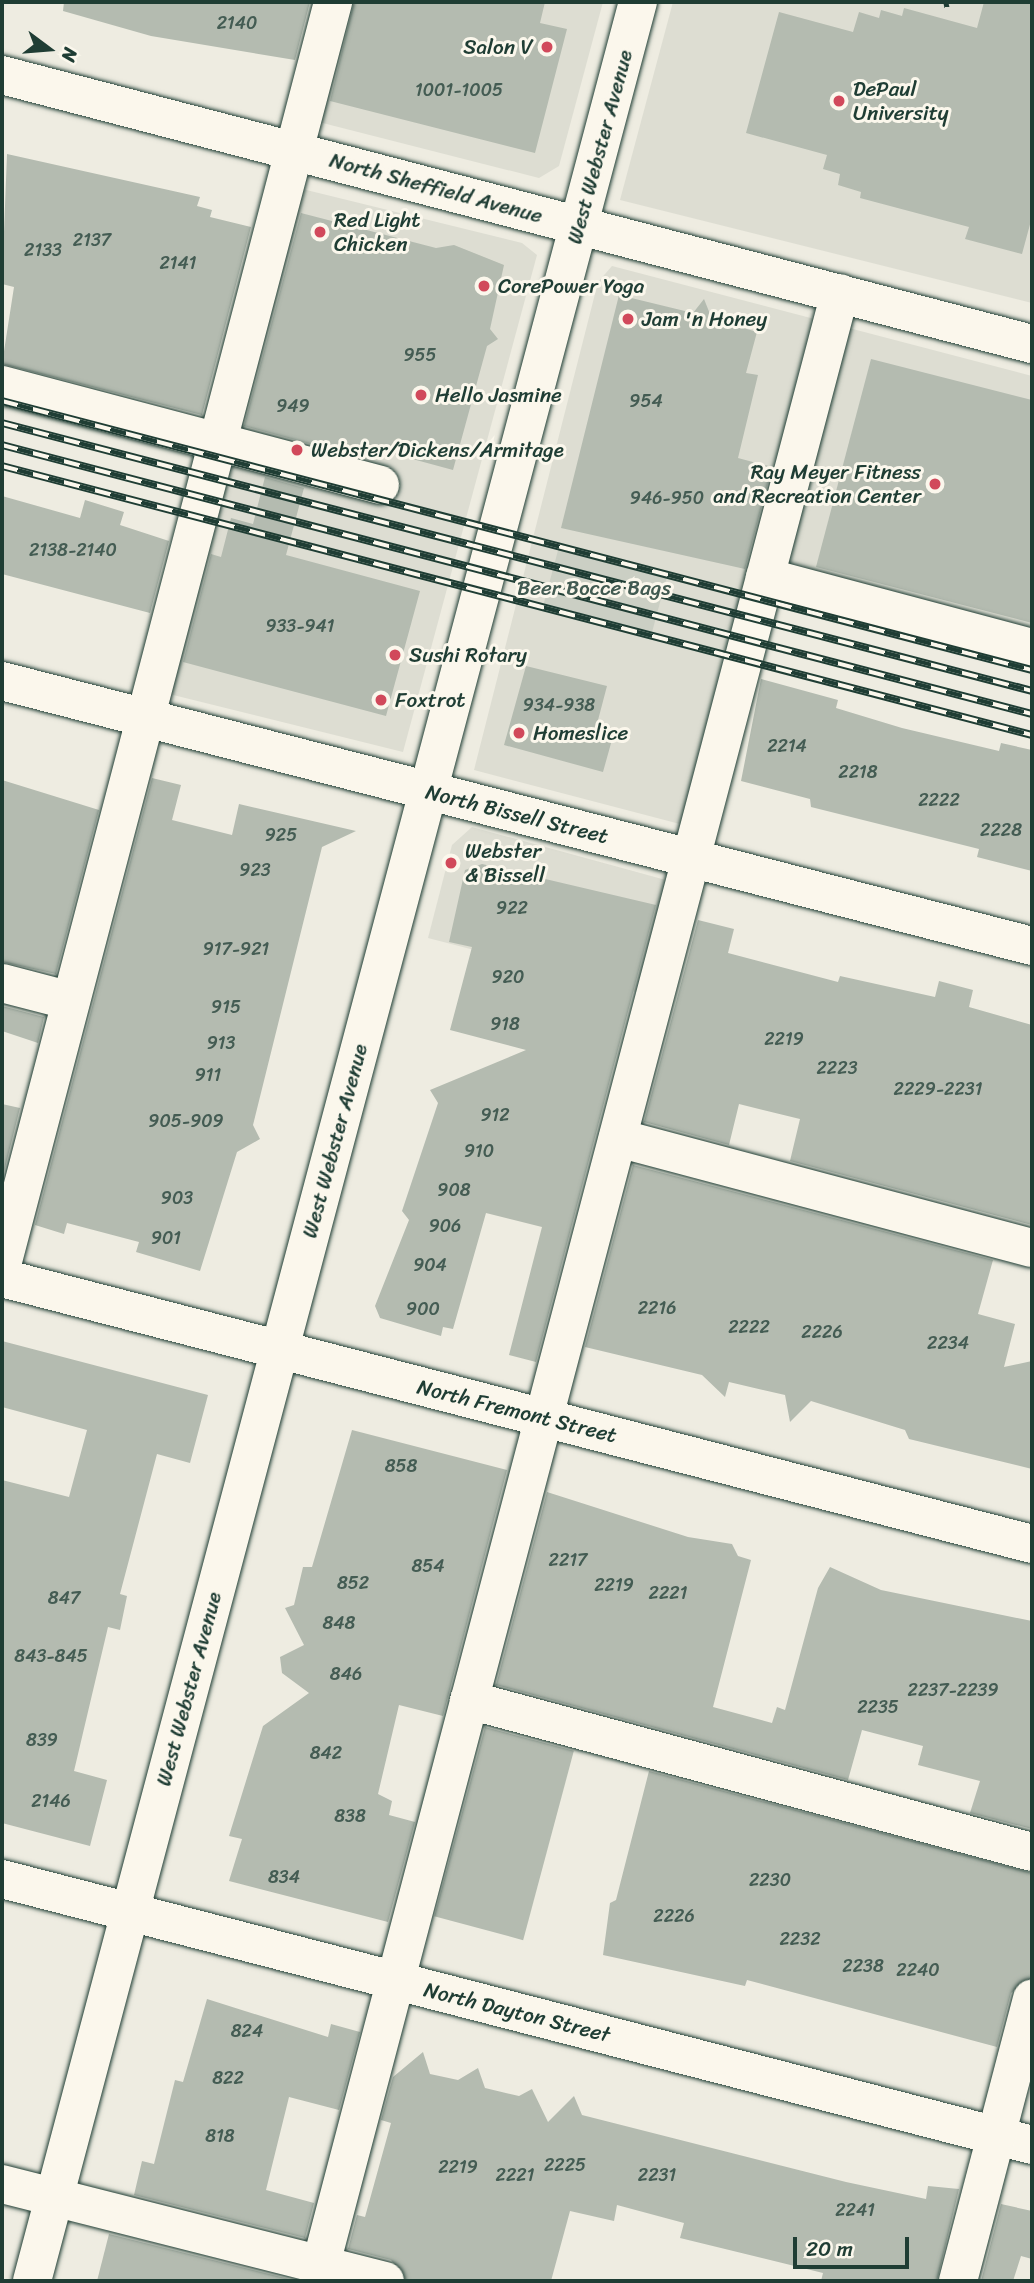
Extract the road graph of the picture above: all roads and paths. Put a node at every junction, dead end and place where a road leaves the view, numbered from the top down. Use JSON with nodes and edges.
{"nodes":[{"id":1,"x":334,"y":2,"type":"edge"},
{"id":2,"x":638,"y":2,"type":"edge"},
{"id":3,"x":946,"y":2,"type":"edge"},
{"id":4,"x":948,"y":10,"type":"dead end"},
{"id":5,"x":2,"y":75,"type":"edge"},
{"id":6,"x":294,"y":151,"type":"junction"},
{"id":7,"x":579,"y":225,"type":"junction"},
{"id":8,"x":840,"y":293,"type":"junction"},
{"id":9,"x":1032,"y":344,"type":"edge"},
{"id":10,"x":2,"y":385,"type":"edge"},
{"id":11,"x":218,"y":443,"type":"junction"},
{"id":12,"x":380,"y":485,"type":"dead end"},
{"id":13,"x":765,"y":578,"type":"junction"},
{"id":14,"x":1032,"y":648,"type":"edge"},
{"id":15,"x":2,"y":681,"type":"edge"},
{"id":16,"x":146,"y":718,"type":"junction"},
{"id":17,"x":428,"y":791,"type":"junction"},
{"id":18,"x":691,"y":859,"type":"junction"},
{"id":19,"x":1032,"y":946,"type":"edge"},
{"id":20,"x":2,"y":983,"type":"edge"},
{"id":21,"x":71,"y":1001,"type":"junction"},
{"id":22,"x":618,"y":1138,"type":"junction"},
{"id":23,"x":1032,"y":1248,"type":"edge"},
{"id":24,"x":2,"y":1265,"type":"edge"},
{"id":25,"x":2,"y":1278,"type":"edge"},
{"id":26,"x":279,"y":1350,"type":"junction"},
{"id":27,"x":544,"y":1418,"type":"junction"},
{"id":28,"x":1032,"y":1544,"type":"edge"},
{"id":29,"x":470,"y":1700,"type":"junction"},
{"id":30,"x":1032,"y":1852,"type":"edge"},
{"id":31,"x":2,"y":1879,"type":"edge"},
{"id":32,"x":130,"y":1912,"type":"junction"},
{"id":33,"x":396,"y":1981,"type":"junction"},
{"id":34,"x":1032,"y":1999,"type":"edge"},
{"id":35,"x":1014,"y":2141,"type":"edge"},
{"id":36,"x":2,"y":2183,"type":"edge"},
{"id":37,"x":54,"y":2197,"type":"junction"},
{"id":38,"x":321,"y":2264,"type":"junction"},
{"id":39,"x":32,"y":2281,"type":"edge"},
{"id":40,"x":385,"y":2281,"type":"edge"},
{"id":41,"x":958,"y":2281,"type":"edge"}],
"edges":[{"from":1,"to":6,"type":"street"},
{"from":2,"to":7,"type":"street","name":"West Webster Avenue"},
{"from":3,"to":4,"type":"path"},
{"from":5,"to":6,"type":"street","name":"North Sheffield Avenue"},
{"from":6,"to":7,"type":"street","name":"North Sheffield Avenue"},
{"from":6,"to":11,"type":"street"},
{"from":7,"to":8,"type":"street","name":"North Sheffield Avenue"},
{"from":7,"to":17,"type":"street","name":"West Webster Avenue"},
{"from":8,"to":9,"type":"street","name":"North Sheffield Avenue"},
{"from":8,"to":13,"type":"street"},
{"from":10,"to":11,"type":"street"},
{"from":11,"to":12,"type":"street"},
{"from":11,"to":16,"type":"street"},
{"from":13,"to":14,"type":"street"},
{"from":13,"to":18,"type":"street"},
{"from":15,"to":16,"type":"street","name":"North Bissell Street"},
{"from":16,"to":17,"type":"street","name":"North Bissell Street"},
{"from":16,"to":21,"type":"street"},
{"from":17,"to":18,"type":"street","name":"North Bissell Street"},
{"from":17,"to":26,"type":"street","name":"West Webster Avenue"},
{"from":18,"to":19,"type":"street","name":"North Bissell Street"},
{"from":18,"to":22,"type":"street"},
{"from":20,"to":21,"type":"street"},
{"from":21,"to":24,"type":"street"},
{"from":22,"to":23,"type":"street"},
{"from":22,"to":27,"type":"street"},
{"from":25,"to":26,"type":"street","name":"North Fremont Street"},
{"from":26,"to":27,"type":"street","name":"North Fremont Street"},
{"from":26,"to":32,"type":"street","name":"West Webster Avenue"},
{"from":27,"to":28,"type":"street","name":"North Fremont Street"},
{"from":27,"to":29,"type":"street"},
{"from":29,"to":30,"type":"street"},
{"from":29,"to":33,"type":"street"},
{"from":31,"to":32,"type":"street","name":"North Dayton Street"},
{"from":32,"to":33,"type":"street","name":"North Dayton Street"},
{"from":32,"to":37,"type":"street","name":"West Webster Avenue"},
{"from":33,"to":35,"type":"street","name":"North Dayton Street"},
{"from":33,"to":38,"type":"street"},
{"from":34,"to":35,"type":"street"},
{"from":35,"to":41,"type":"street"},
{"from":36,"to":37,"type":"street"},
{"from":37,"to":38,"type":"street"},
{"from":37,"to":39,"type":"street","name":"West Webster Avenue"},
{"from":38,"to":40,"type":"street"}]}
